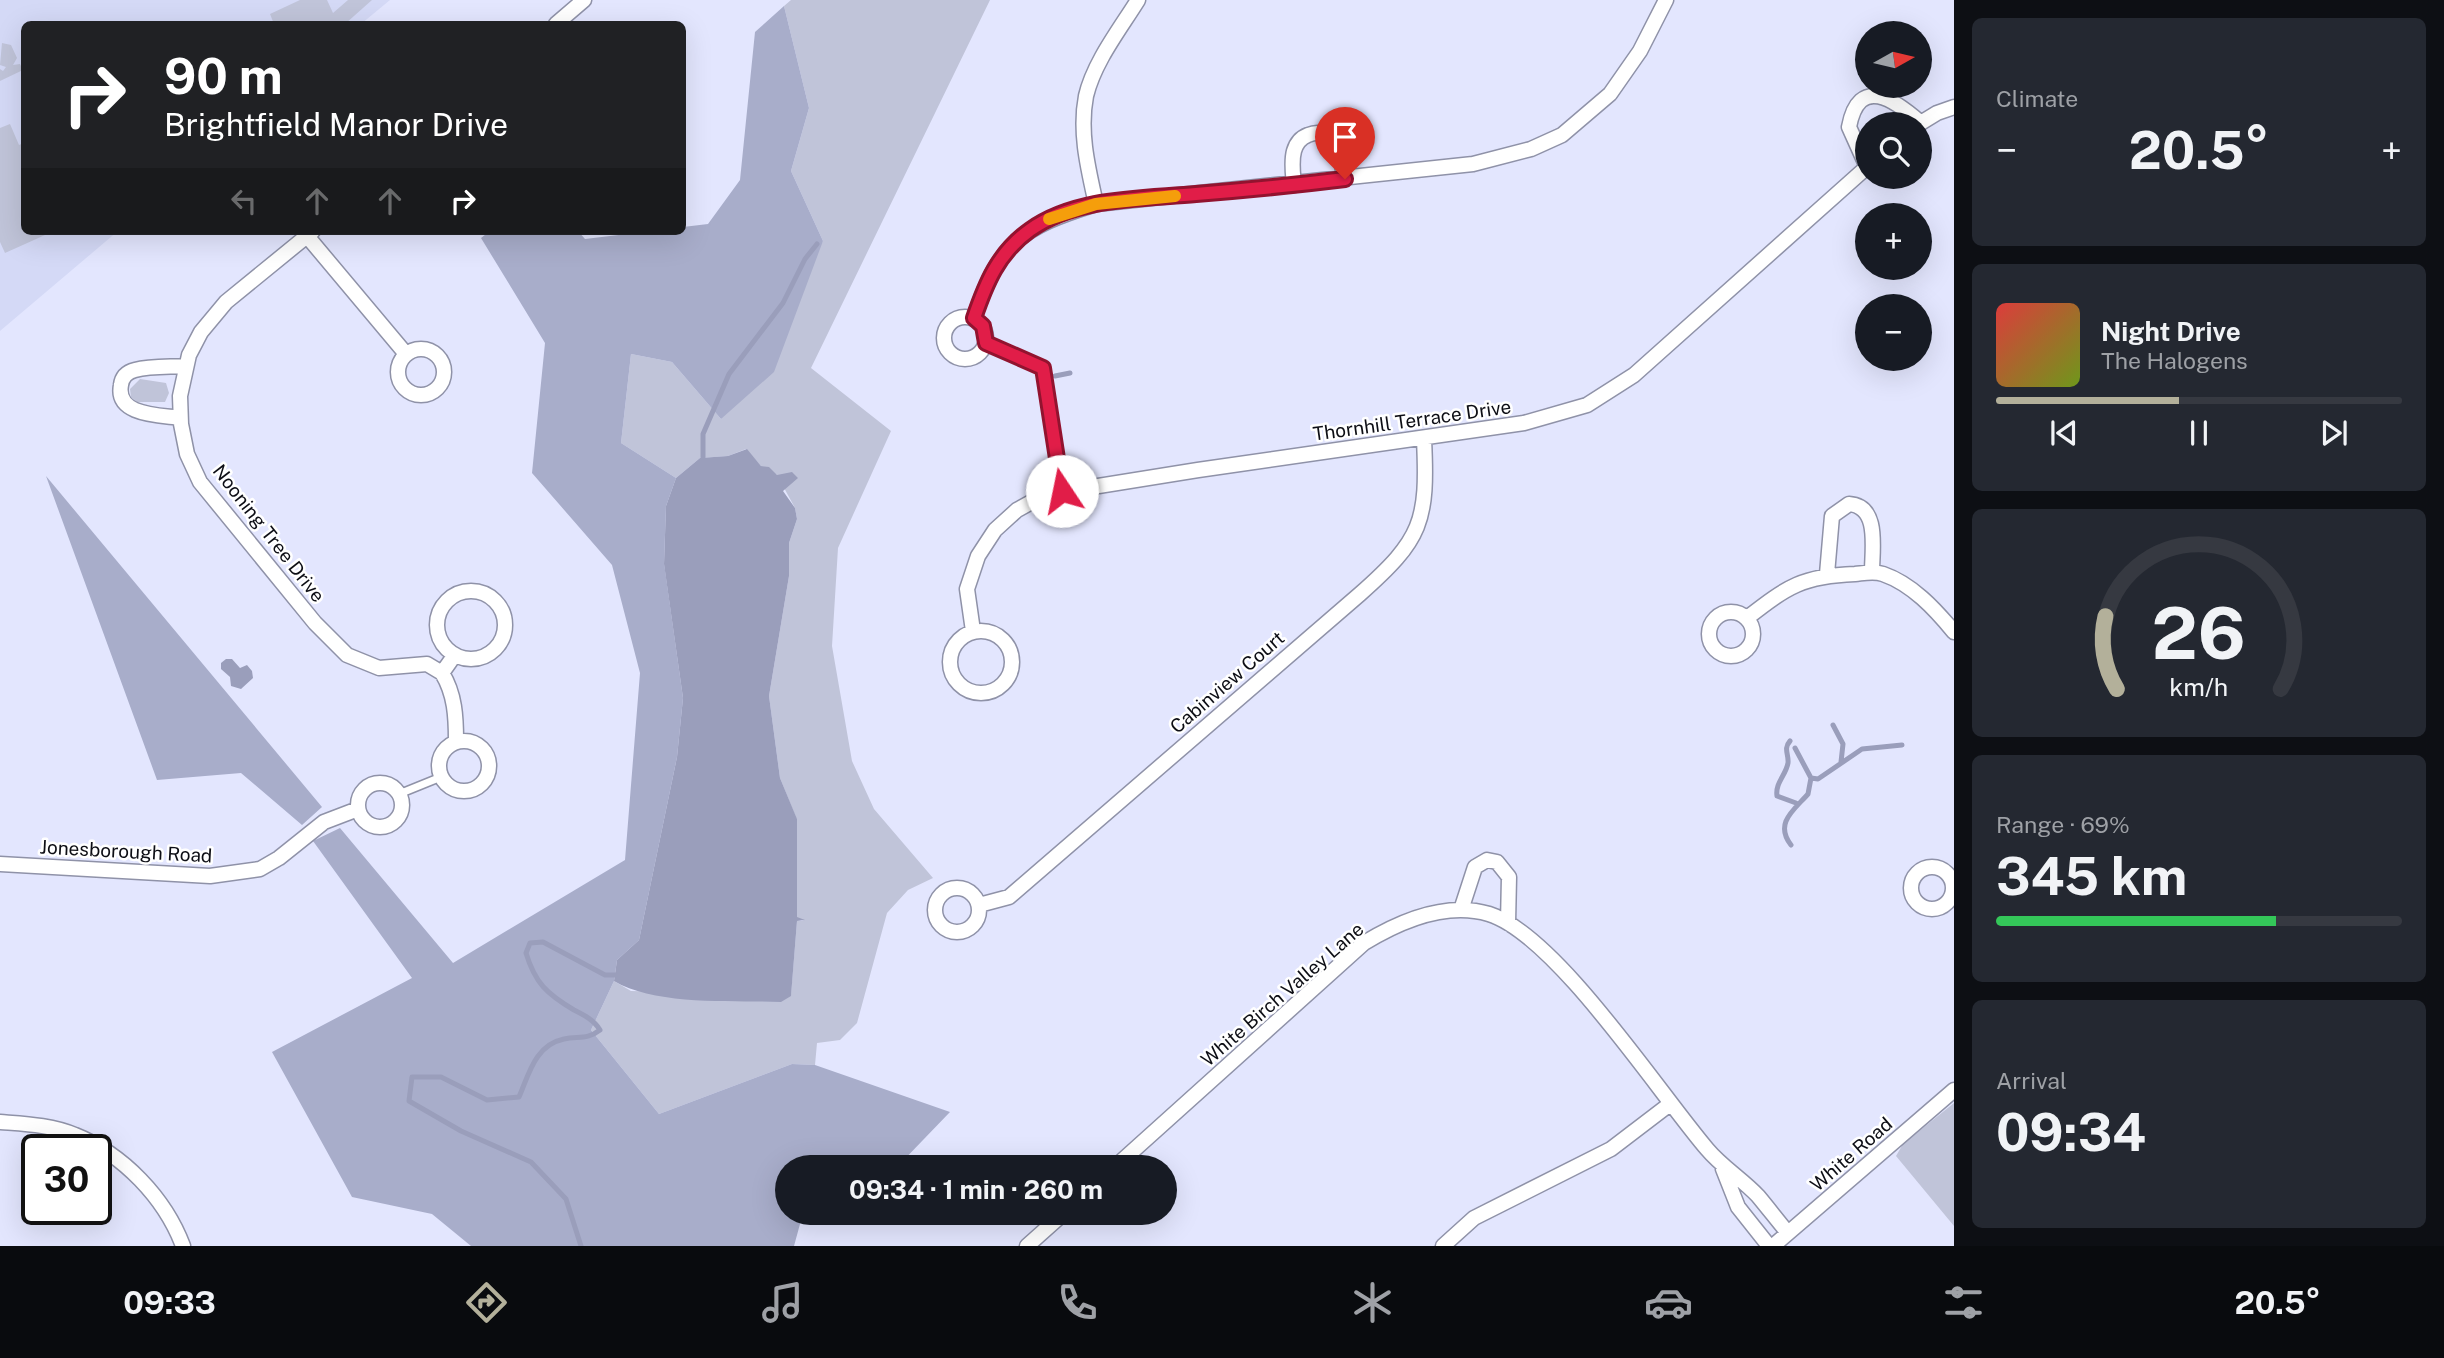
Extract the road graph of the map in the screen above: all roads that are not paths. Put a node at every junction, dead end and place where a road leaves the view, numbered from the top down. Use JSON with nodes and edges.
{"nodes":[{"id":1,"x":584,"y":0,"type":"edge"},
{"id":2,"x":1138,"y":0,"type":"edge"},
{"id":3,"x":1665,"y":0,"type":"edge"},
{"id":4,"x":565,"y":21,"type":"edge"},
{"id":5,"x":1954,"y":107,"type":"edge"},
{"id":6,"x":1907,"y":112,"type":"edge"},
{"id":7,"x":1932,"y":118,"type":"edge"},
{"id":8,"x":1855,"y":140,"type":"edge"},
{"id":9,"x":1855,"y":178,"type":"edge"},
{"id":10,"x":1345,"y":179,"type":"junction"},
{"id":11,"x":1294,"y":185,"type":"junction"},
{"id":12,"x":1096,"y":204,"type":"junction"},
{"id":13,"x":309,"y":235,"type":"edge"},
{"id":14,"x":311,"y":235,"type":"edge"},
{"id":15,"x":974,"y":318,"type":"junction"},
{"id":16,"x":986,"y":343,"type":"junction"},
{"id":17,"x":406,"y":354,"type":"dead end"},
{"id":18,"x":185,"y":366,"type":"junction"},
{"id":19,"x":180,"y":418,"type":"junction"},
{"id":20,"x":1424,"y":439,"type":"junction"},
{"id":21,"x":1061,"y":492,"type":"junction"},
{"id":22,"x":1872,"y":572,"type":"junction"},
{"id":23,"x":1827,"y":574,"type":"junction"},
{"id":24,"x":1747,"y":618,"type":"dead end"},
{"id":25,"x":974,"y":631,"type":"junction"},
{"id":26,"x":1954,"y":632,"type":"edge"},
{"id":27,"x":454,"y":656,"type":"junction"},
{"id":28,"x":442,"y":673,"type":"junction"},
{"id":29,"x":456,"y":741,"type":"junction"},
{"id":30,"x":441,"y":777,"type":"junction"},
{"id":31,"x":406,"y":791,"type":"junction"},
{"id":32,"x":358,"y":809,"type":"junction"},
{"id":33,"x":0,"y":864,"type":"edge"},
{"id":34,"x":979,"y":905,"type":"dead end"},
{"id":35,"x":1461,"y":910,"type":"junction"},
{"id":36,"x":1508,"y":923,"type":"junction"},
{"id":37,"x":1954,"y":1090,"type":"edge"},
{"id":38,"x":1670,"y":1104,"type":"junction"},
{"id":39,"x":0,"y":1122,"type":"edge"},
{"id":40,"x":1128,"y":1155,"type":"edge"},
{"id":41,"x":1723,"y":1168,"type":"junction"},
{"id":42,"x":1051,"y":1225,"type":"edge"},
{"id":43,"x":1788,"y":1233,"type":"junction"},
{"id":44,"x":183,"y":1246,"type":"edge"},
{"id":45,"x":1027,"y":1246,"type":"edge"},
{"id":46,"x":1443,"y":1246,"type":"edge"},
{"id":47,"x":1773,"y":1246,"type":"edge"}],
"edges":[{"from":1,"to":4,"type":"street"},
{"from":2,"to":12,"type":"street"},
{"from":3,"to":10,"type":"street"},
{"from":5,"to":7,"type":"street"},
{"from":6,"to":8,"type":"street"},
{"from":9,"to":20,"type":"street","name":"Thornhill Terrace Drive"},
{"from":10,"to":11,"type":"street"},
{"from":10,"to":11,"type":"street"},
{"from":11,"to":12,"type":"street"},
{"from":12,"to":15,"type":"street"},
{"from":13,"to":18,"type":"street","name":"Nooning Tree Drive"},
{"from":14,"to":17,"type":"street"},
{"from":15,"to":16,"type":"street"},
{"from":15,"to":16,"type":"street"},
{"from":16,"to":21,"type":"lane"},
{"from":18,"to":19,"type":"street","name":"Nooning Tree Drive"},
{"from":18,"to":19,"type":"street"},
{"from":19,"to":28,"type":"street","name":"Nooning Tree Drive"},
{"from":20,"to":21,"type":"street","name":"Thornhill Terrace Drive"},
{"from":20,"to":34,"type":"street","name":"Cabinview Court"},
{"from":21,"to":25,"type":"street","name":"Thornhill Terrace Drive"},
{"from":22,"to":23,"type":"street"},
{"from":22,"to":23,"type":"street"},
{"from":22,"to":26,"type":"street"},
{"from":23,"to":24,"type":"street"},
{"from":25,"to":25,"type":"street"},
{"from":27,"to":27,"type":"street"},
{"from":27,"to":28,"type":"street"},
{"from":28,"to":29,"type":"street"},
{"from":29,"to":30,"type":"street"},
{"from":29,"to":30,"type":"street"},
{"from":30,"to":31,"type":"lane"},
{"from":31,"to":32,"type":"street"},
{"from":31,"to":32,"type":"street"},
{"from":32,"to":33,"type":"street","name":"Jonesborough Road"},
{"from":35,"to":36,"type":"street","name":"White Birch Valley Lane"},
{"from":35,"to":36,"type":"street"},
{"from":35,"to":40,"type":"street","name":"White Birch Valley Lane"},
{"from":36,"to":38,"type":"street","name":"White Birch Valley Lane"},
{"from":37,"to":43,"type":"street","name":"White Road"},
{"from":38,"to":41,"type":"street","name":"White Birch Valley Lane"},
{"from":38,"to":46,"type":"street"},
{"from":39,"to":44,"type":"street"},
{"from":41,"to":43,"type":"street","name":"White Birch Valley Lane"},
{"from":41,"to":47,"type":"street","name":"White Birch Valley Lane"},
{"from":42,"to":45,"type":"street"},
{"from":43,"to":47,"type":"street","name":"White Road"}]}
